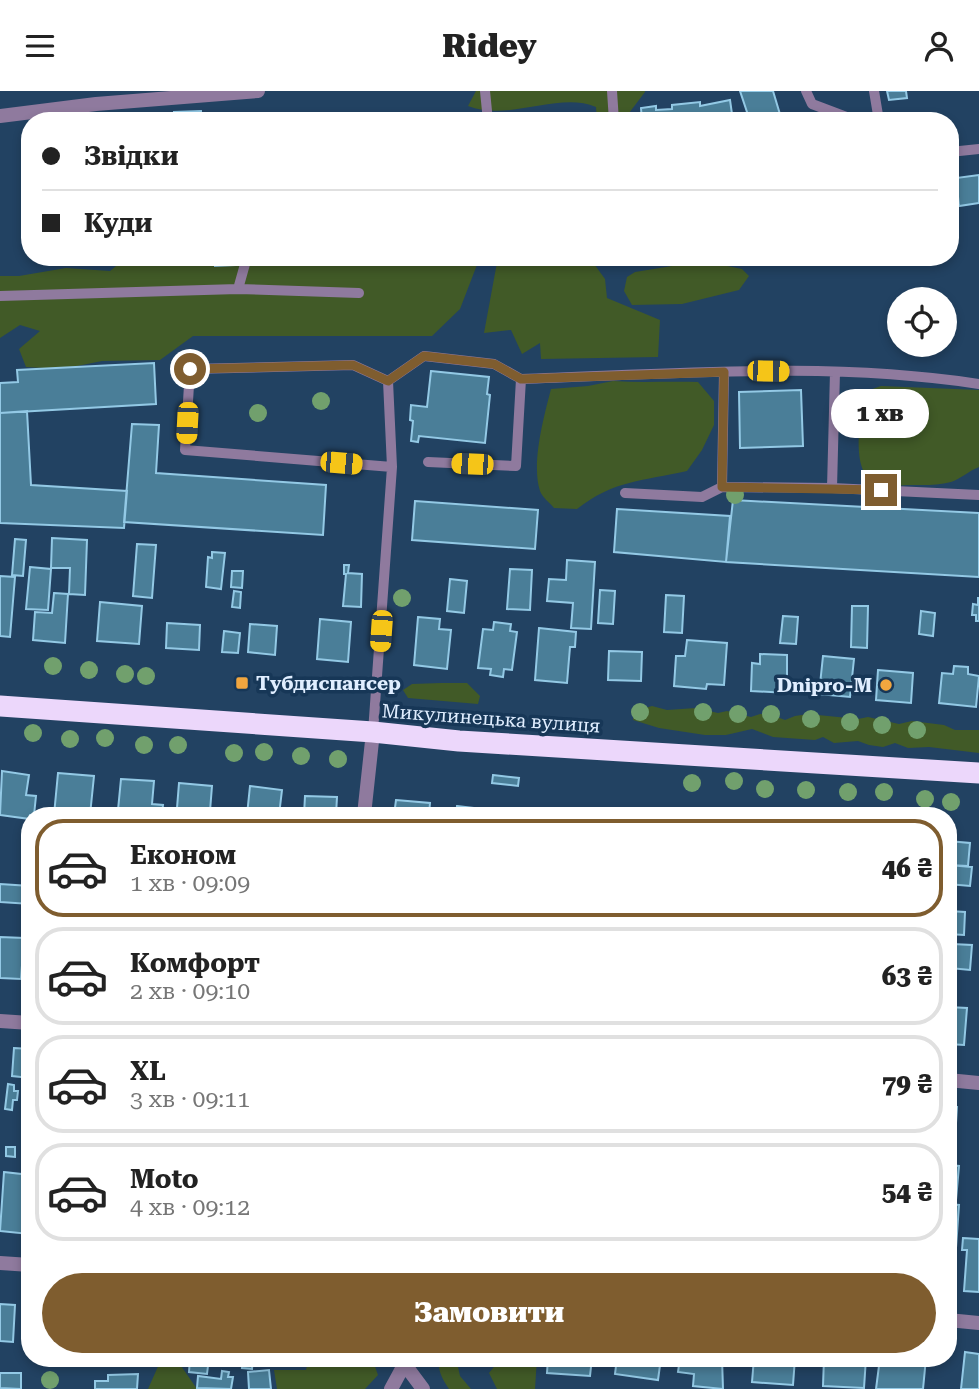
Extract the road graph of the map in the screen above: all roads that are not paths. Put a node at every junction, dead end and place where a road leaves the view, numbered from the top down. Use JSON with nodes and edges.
{"nodes":[{"id":1,"x":249,"y":91,"type":"edge"},
{"id":2,"x":258,"y":91,"type":"edge"},
{"id":3,"x":485,"y":91,"type":"edge"},
{"id":4,"x":612,"y":91,"type":"edge"},
{"id":5,"x":806,"y":91,"type":"edge"},
{"id":6,"x":874,"y":91,"type":"edge"},
{"id":7,"x":32,"y":112,"type":"edge"},
{"id":8,"x":487,"y":112,"type":"edge"},
{"id":9,"x":613,"y":112,"type":"edge"},
{"id":10,"x":833,"y":112,"type":"edge"},
{"id":11,"x":878,"y":112,"type":"edge"},
{"id":12,"x":21,"y":113,"type":"edge"},
{"id":13,"x":0,"y":116,"type":"edge"},
{"id":14,"x":979,"y":149,"type":"edge"},
{"id":15,"x":959,"y":151,"type":"edge"},
{"id":16,"x":244,"y":266,"type":"edge"},
{"id":17,"x":238,"y":289,"type":"junction"},
{"id":18,"x":359,"y":293,"type":"dead end"},
{"id":19,"x":0,"y":296,"type":"edge"},
{"id":20,"x":724,"y":372,"type":"junction"},
{"id":21,"x":835,"y":372,"type":"junction"},
{"id":22,"x":521,"y":379,"type":"junction"},
{"id":23,"x":388,"y":381,"type":"junction"},
{"id":24,"x":979,"y":384,"type":"edge"},
{"id":25,"x":428,"y":462,"type":"dead end"},
{"id":26,"x":392,"y":467,"type":"junction"},
{"id":27,"x":722,"y":487,"type":"junction"},
{"id":28,"x":832,"y":488,"type":"junction"},
{"id":29,"x":625,"y":493,"type":"dead end"},
{"id":30,"x":979,"y":495,"type":"edge"},
{"id":31,"x":0,"y":706,"type":"edge"},
{"id":32,"x":373,"y":732,"type":"junction"},
{"id":33,"x":979,"y":773,"type":"edge"},
{"id":34,"x":365,"y":807,"type":"edge"},
{"id":35,"x":0,"y":1021,"type":"edge"},
{"id":36,"x":21,"y":1022,"type":"edge"},
{"id":37,"x":957,"y":1081,"type":"edge"},
{"id":38,"x":979,"y":1083,"type":"edge"},
{"id":39,"x":0,"y":1263,"type":"edge"},
{"id":40,"x":21,"y":1264,"type":"edge"},
{"id":41,"x":957,"y":1321,"type":"edge"},
{"id":42,"x":979,"y":1323,"type":"edge"},
{"id":43,"x":400,"y":1367,"type":"edge"},
{"id":44,"x":402,"y":1367,"type":"edge"},
{"id":45,"x":406,"y":1367,"type":"edge"},
{"id":46,"x":391,"y":1389,"type":"edge"},
{"id":47,"x":402,"y":1389,"type":"edge"},
{"id":48,"x":423,"y":1389,"type":"edge"}],
"edges":[{"from":1,"to":2,"type":"street"},
{"from":1,"to":7,"type":"street"},
{"from":3,"to":8,"type":"lane"},
{"from":4,"to":9,"type":"lane"},
{"from":5,"to":10,"type":"lane"},
{"from":6,"to":11,"type":"lane"},
{"from":12,"to":13,"type":"street"},
{"from":14,"to":15,"type":"lane"},
{"from":16,"to":17,"type":"lane"},
{"from":17,"to":18,"type":"lane"},
{"from":17,"to":19,"type":"lane"},
{"from":20,"to":21,"type":"lane"},
{"from":20,"to":22,"type":"lane"},
{"from":20,"to":27,"type":"lane"},
{"from":21,"to":24,"type":"lane"},
{"from":21,"to":28,"type":"lane"},
{"from":22,"to":23,"type":"lane"},
{"from":22,"to":25,"type":"lane"},
{"from":23,"to":26,"type":"lane"},
{"from":23,"to":26,"type":"lane"},
{"from":26,"to":32,"type":"lane"},
{"from":27,"to":28,"type":"lane"},
{"from":27,"to":29,"type":"lane"},
{"from":28,"to":30,"type":"lane"},
{"from":31,"to":32,"type":"highway","name":"Микулинецька вулиця"},
{"from":32,"to":33,"type":"highway","name":"Микулинецька вулиця"},
{"from":32,"to":34,"type":"street"},
{"from":35,"to":36,"type":"street"},
{"from":37,"to":38,"type":"street"},
{"from":39,"to":40,"type":"street"},
{"from":41,"to":42,"type":"street"},
{"from":43,"to":46,"type":"street"},
{"from":44,"to":47,"type":"street"},
{"from":45,"to":48,"type":"street"}]}
